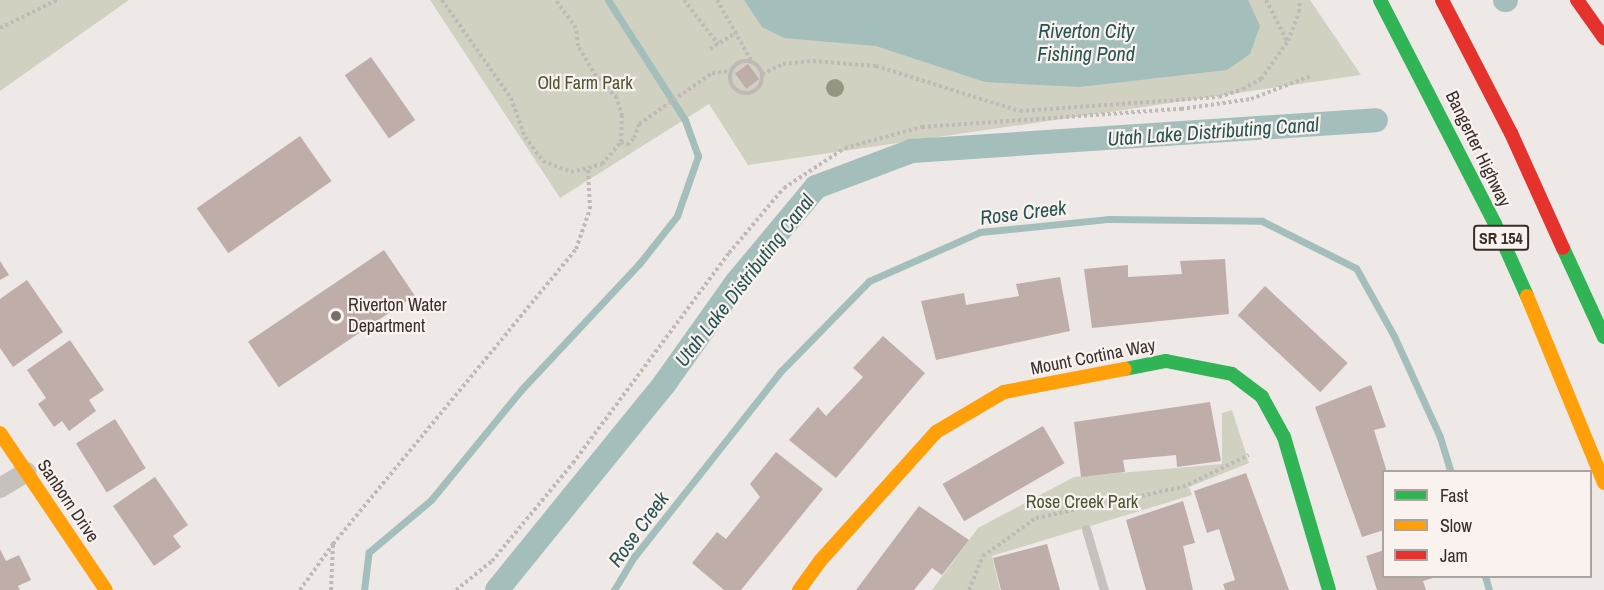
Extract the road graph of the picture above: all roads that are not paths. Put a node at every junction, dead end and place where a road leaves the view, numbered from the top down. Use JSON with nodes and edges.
{"nodes":[{"id":1,"x":1380,"y":0,"type":"edge"},
{"id":2,"x":1442,"y":0,"type":"edge"},
{"id":3,"x":1578,"y":0,"type":"edge"},
{"id":4,"x":1604,"y":38,"type":"edge"},
{"id":5,"x":1604,"y":337,"type":"edge"},
{"id":6,"x":0,"y":433,"type":"edge"},
{"id":7,"x":27,"y":472,"type":"junction"},
{"id":8,"x":1604,"y":483,"type":"edge"},
{"id":9,"x":0,"y":488,"type":"edge"},
{"id":10,"x":1086,"y":530,"type":"dead end"},
{"id":11,"x":106,"y":590,"type":"edge"},
{"id":12,"x":799,"y":590,"type":"edge"},
{"id":13,"x":1104,"y":590,"type":"edge"},
{"id":14,"x":1329,"y":590,"type":"edge"}],
"edges":[{"from":1,"to":8,"type":"main road","name":"Bangerter Highway","number":"SR 154"},
{"from":2,"to":5,"type":"main road","name":"Bangerter Highway","number":"SR 154"},
{"from":3,"to":4,"type":"main road"},
{"from":6,"to":7,"type":"main road","name":"Sanborn Drive"},
{"from":7,"to":9,"type":"street"},
{"from":7,"to":11,"type":"main road","name":"Sanborn Drive"},
{"from":10,"to":13,"type":"lane"},
{"from":12,"to":14,"type":"main road","name":"Mount Cortina Way"}]}
